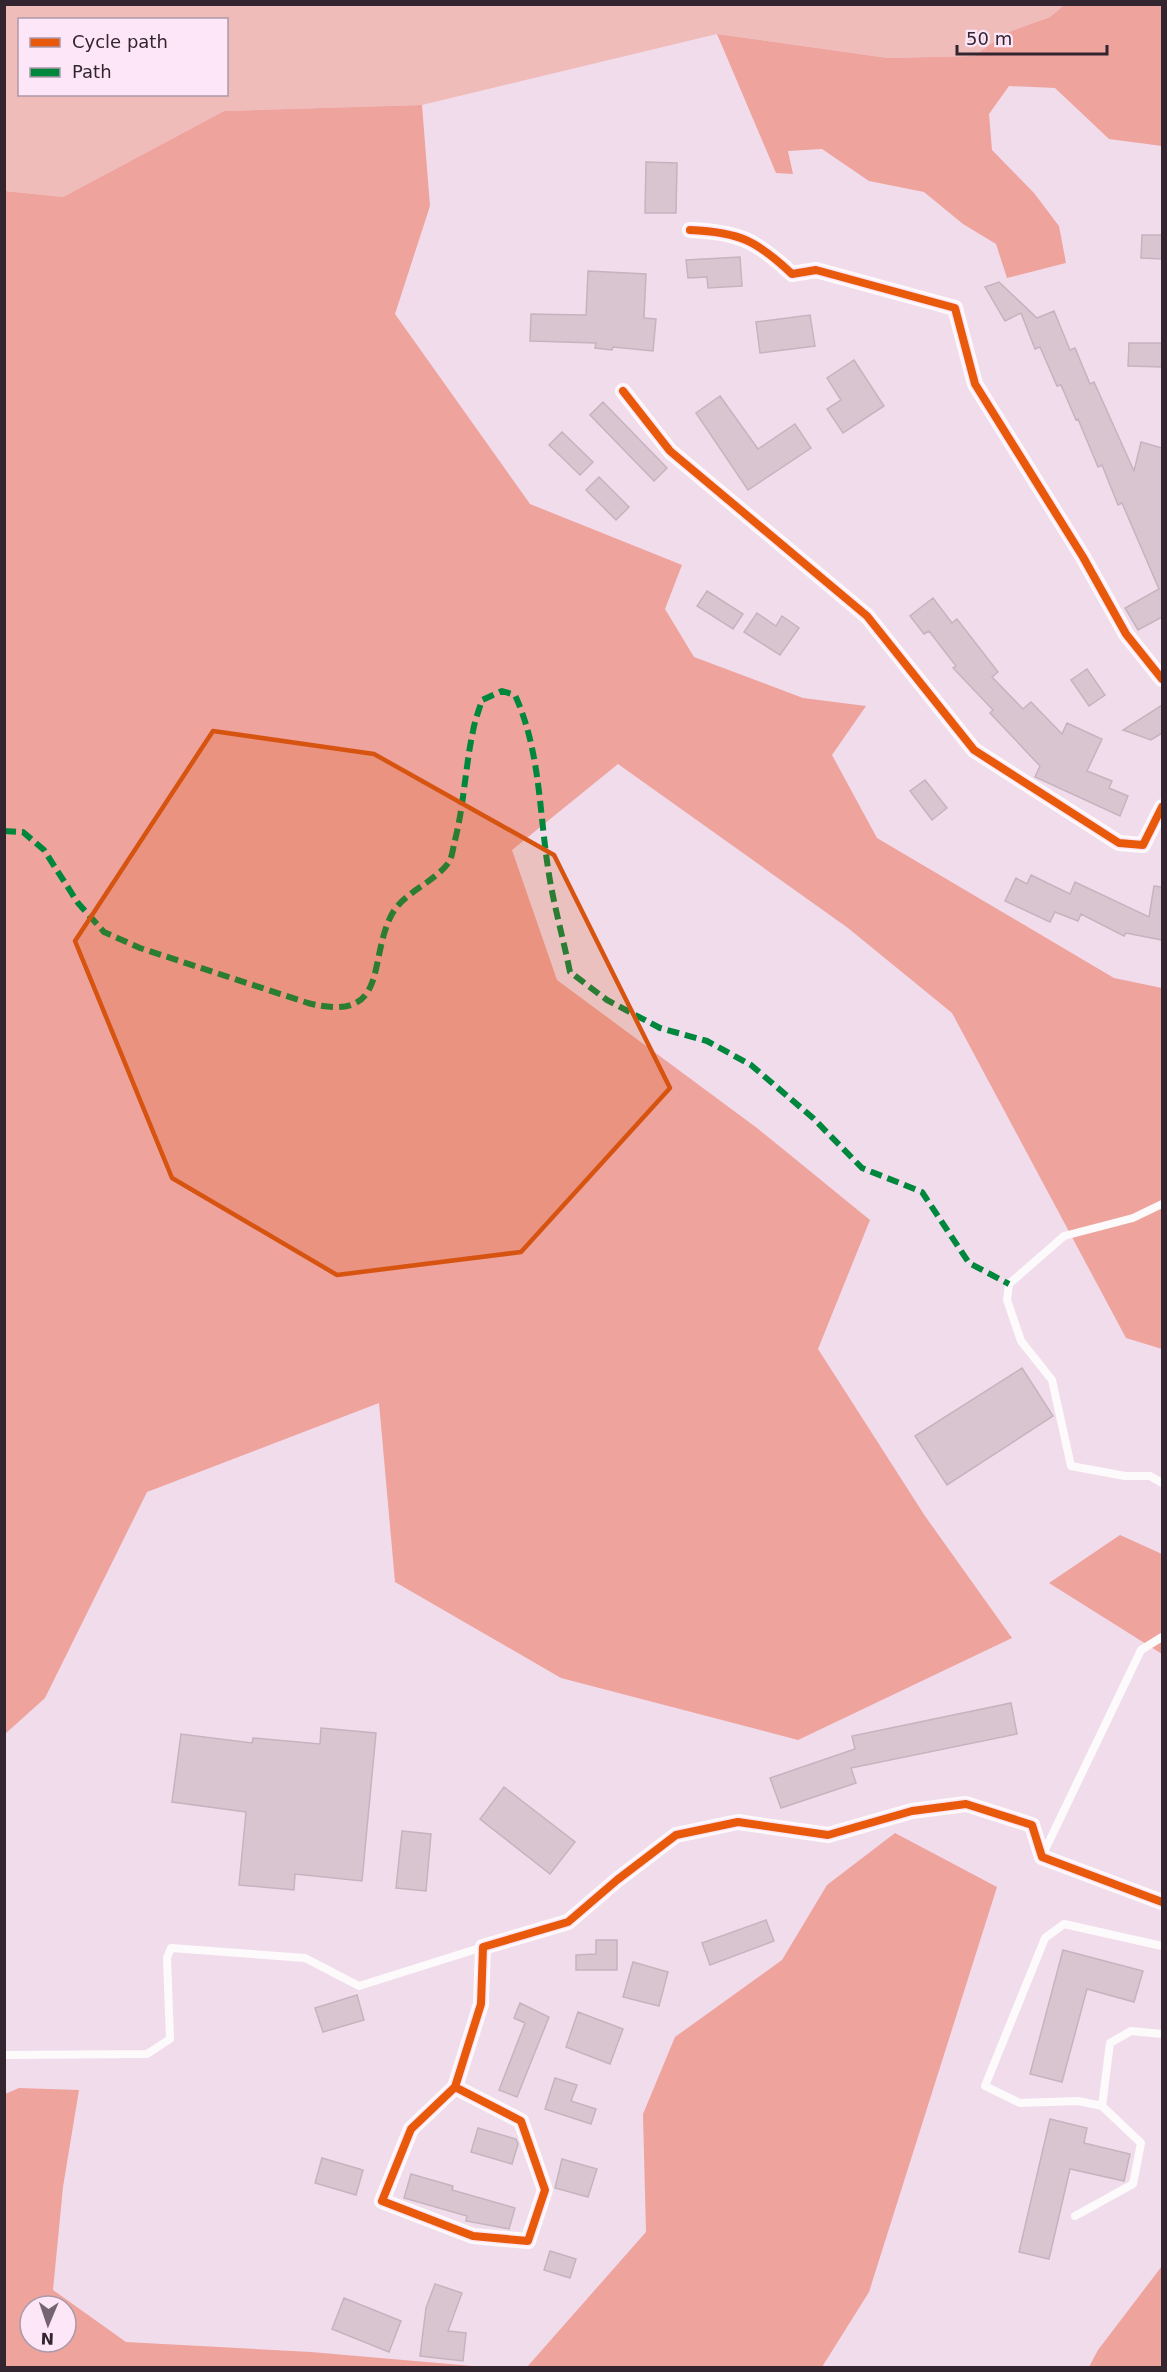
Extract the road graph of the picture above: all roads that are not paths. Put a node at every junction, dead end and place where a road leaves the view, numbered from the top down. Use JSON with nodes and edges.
{"nodes":[{"id":1,"x":690,"y":230,"type":"dead end"},
{"id":2,"x":623,"y":391,"type":"dead end"},
{"id":3,"x":1162,"y":679,"type":"edge"},
{"id":4,"x":1162,"y":807,"type":"edge"},
{"id":5,"x":1162,"y":1204,"type":"edge"},
{"id":6,"x":1162,"y":1483,"type":"edge"},
{"id":7,"x":1162,"y":1636,"type":"edge"},
{"id":8,"x":1042,"y":1857,"type":"junction"},
{"id":9,"x":1162,"y":1902,"type":"edge"},
{"id":10,"x":1162,"y":1946,"type":"edge"},
{"id":11,"x":483,"y":1947,"type":"junction"},
{"id":12,"x":1162,"y":2034,"type":"edge"},
{"id":13,"x":4,"y":2055,"type":"edge"},
{"id":14,"x":455,"y":2087,"type":"junction"},
{"id":15,"x":1102,"y":2106,"type":"junction"},
{"id":16,"x":1076,"y":2216,"type":"dead end"}],
"edges":[{"from":1,"to":3,"type":"street"},
{"from":2,"to":4,"type":"street"},
{"from":5,"to":6,"type":"lane"},
{"from":7,"to":8,"type":"lane"},
{"from":8,"to":9,"type":"street"},
{"from":8,"to":11,"type":"street"},
{"from":10,"to":15,"type":"lane"},
{"from":11,"to":13,"type":"lane"},
{"from":11,"to":14,"type":"street"},
{"from":12,"to":15,"type":"lane"},
{"from":14,"to":14,"type":"street"},
{"from":15,"to":16,"type":"lane"}]}
